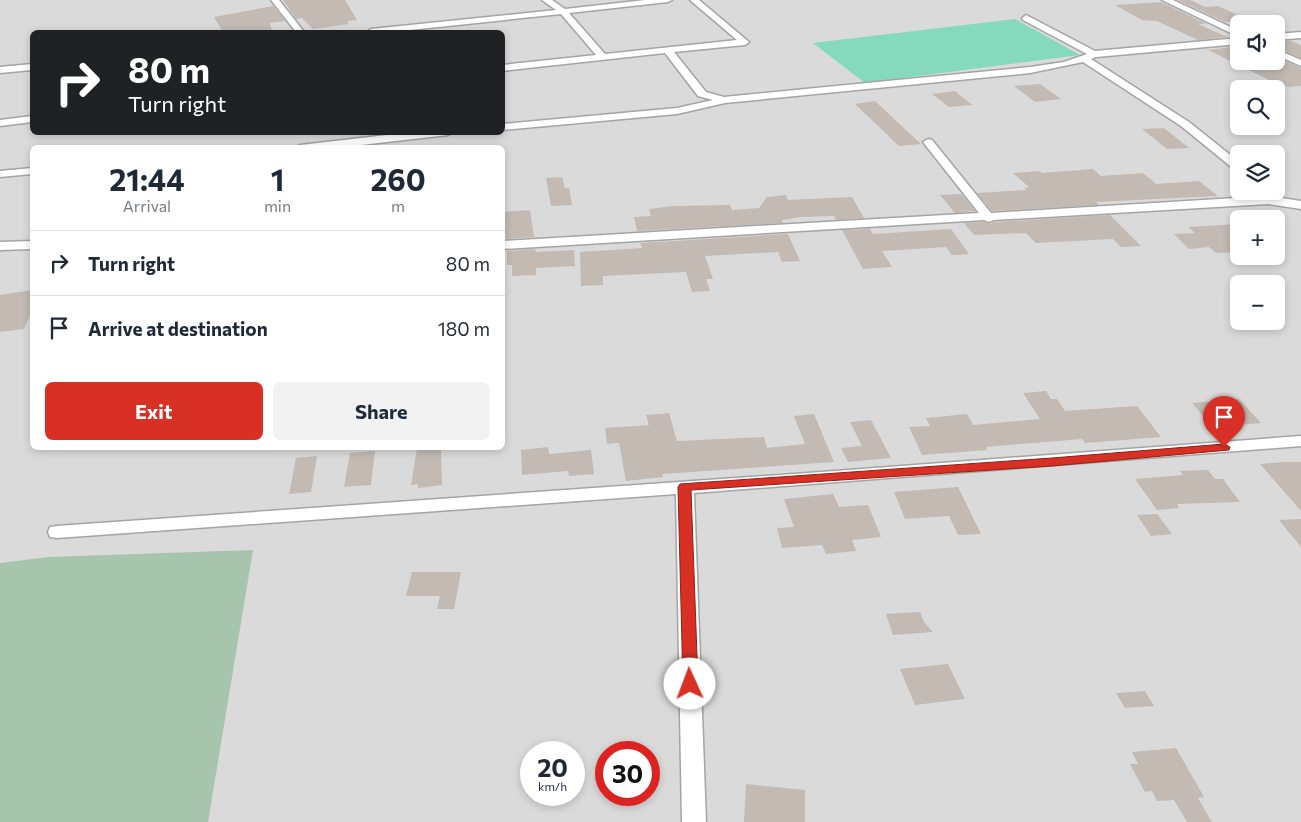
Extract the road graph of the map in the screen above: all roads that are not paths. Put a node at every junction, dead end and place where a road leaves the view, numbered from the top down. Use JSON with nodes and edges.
{"nodes":[{"id":1,"x":275,"y":0,"type":"edge"},
{"id":2,"x":546,"y":0,"type":"edge"},
{"id":3,"x":668,"y":0,"type":"edge"},
{"id":4,"x":694,"y":0,"type":"edge"},
{"id":5,"x":1166,"y":0,"type":"edge"},
{"id":6,"x":562,"y":10,"type":"junction"},
{"id":7,"x":1026,"y":18,"type":"dead end"},
{"id":8,"x":298,"y":30,"type":"edge"},
{"id":9,"x":388,"y":30,"type":"edge"},
{"id":10,"x":1230,"y":30,"type":"edge"},
{"id":11,"x":1301,"y":35,"type":"edge"},
{"id":12,"x":1285,"y":37,"type":"edge"},
{"id":13,"x":1230,"y":42,"type":"edge"},
{"id":14,"x":668,"y":51,"type":"junction"},
{"id":15,"x":1090,"y":56,"type":"junction"},
{"id":16,"x":1285,"y":56,"type":"edge"},
{"id":17,"x":603,"y":58,"type":"junction"},
{"id":18,"x":1301,"y":64,"type":"edge"},
{"id":19,"x":30,"y":67,"type":"edge"},
{"id":20,"x":505,"y":68,"type":"edge"},
{"id":21,"x":0,"y":70,"type":"edge"},
{"id":22,"x":724,"y":100,"type":"junction"},
{"id":23,"x":30,"y":119,"type":"edge"},
{"id":24,"x":0,"y":123,"type":"edge"},
{"id":25,"x":505,"y":127,"type":"edge"},
{"id":26,"x":421,"y":135,"type":"edge"},
{"id":27,"x":928,"y":142,"type":"dead end"},
{"id":28,"x":331,"y":145,"type":"edge"},
{"id":29,"x":1230,"y":161,"type":"edge"},
{"id":30,"x":30,"y":171,"type":"edge"},
{"id":31,"x":0,"y":174,"type":"edge"},
{"id":32,"x":1285,"y":199,"type":"edge"},
{"id":33,"x":1298,"y":207,"type":"edge"},
{"id":34,"x":989,"y":218,"type":"junction"},
{"id":35,"x":0,"y":246,"type":"edge"},
{"id":36,"x":30,"y":246,"type":"edge"},
{"id":37,"x":505,"y":246,"type":"edge"},
{"id":38,"x":1301,"y":441,"type":"edge"},
{"id":39,"x":685,"y":487,"type":"junction"},
{"id":40,"x":57,"y":532,"type":"dead end"},
{"id":41,"x":694,"y":822,"type":"edge"}],
"edges":[{"from":1,"to":8,"type":"street"},
{"from":2,"to":6,"type":"street"},
{"from":3,"to":6,"type":"street"},
{"from":4,"to":14,"type":"street"},
{"from":5,"to":10,"type":"street"},
{"from":6,"to":9,"type":"street"},
{"from":6,"to":17,"type":"street"},
{"from":7,"to":15,"type":"street"},
{"from":11,"to":12,"type":"street"},
{"from":13,"to":15,"type":"street"},
{"from":14,"to":17,"type":"street"},
{"from":14,"to":22,"type":"street"},
{"from":15,"to":22,"type":"street"},
{"from":15,"to":29,"type":"street"},
{"from":16,"to":18,"type":"street"},
{"from":17,"to":20,"type":"street"},
{"from":19,"to":21,"type":"street"},
{"from":22,"to":25,"type":"street"},
{"from":23,"to":24,"type":"street"},
{"from":26,"to":28,"type":"street"},
{"from":27,"to":34,"type":"street"},
{"from":30,"to":31,"type":"street"},
{"from":32,"to":33,"type":"street"},
{"from":33,"to":34,"type":"street"},
{"from":34,"to":37,"type":"street"},
{"from":35,"to":36,"type":"street"},
{"from":38,"to":39,"type":"street"},
{"from":39,"to":40,"type":"street"},
{"from":39,"to":41,"type":"street"}]}
